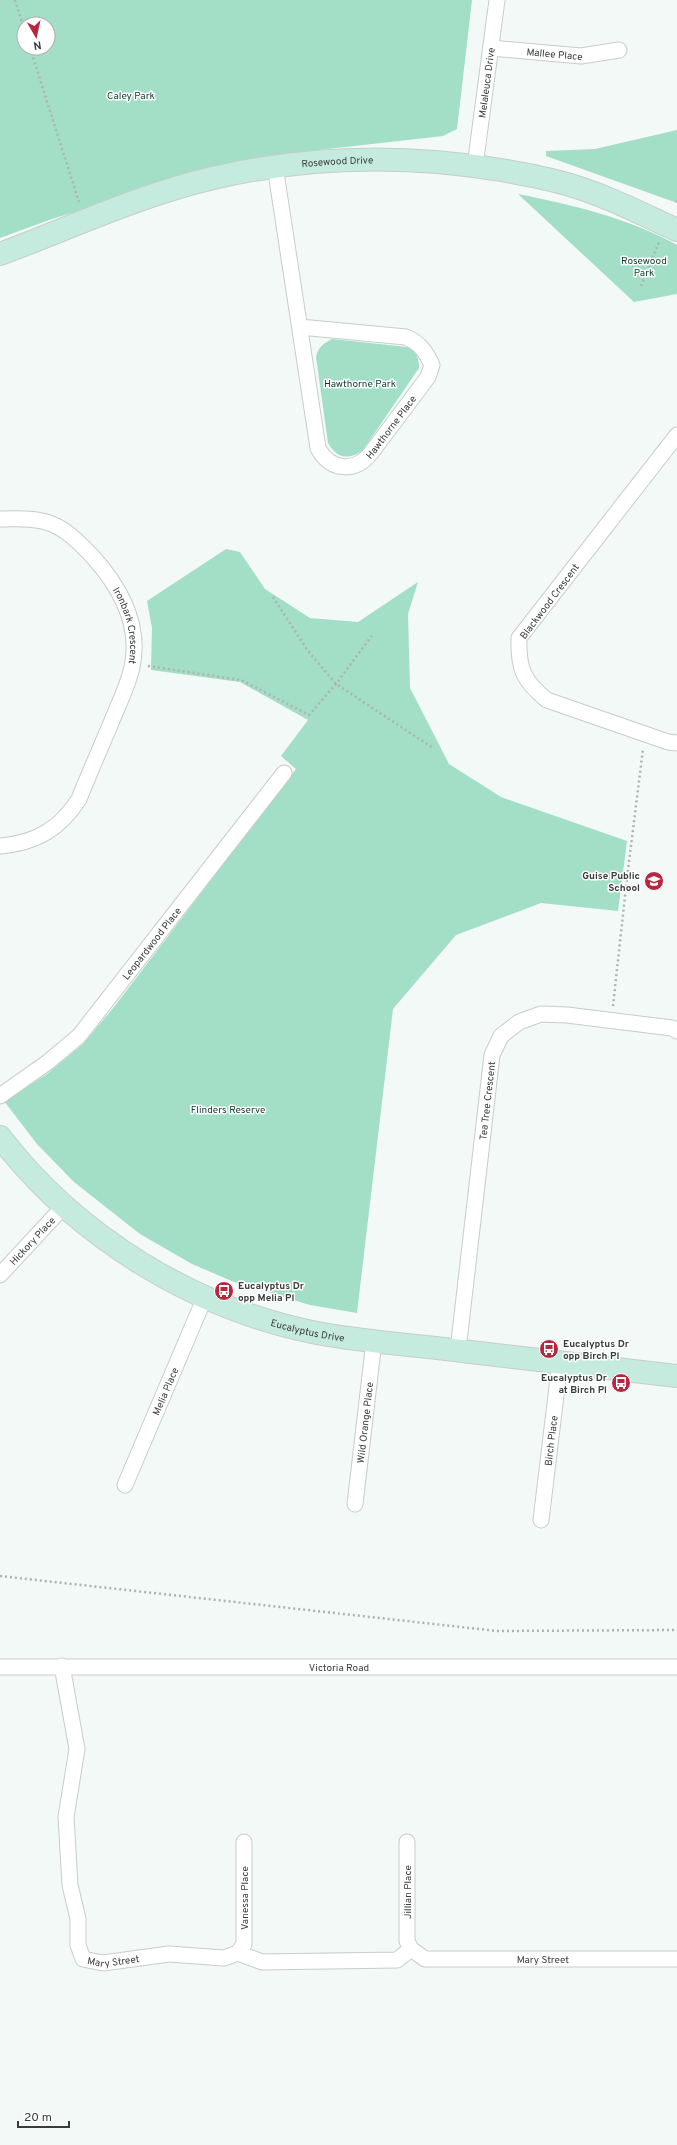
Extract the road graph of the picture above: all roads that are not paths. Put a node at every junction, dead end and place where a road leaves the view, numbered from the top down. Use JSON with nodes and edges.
{"nodes":[{"id":1,"x":497,"y":0,"type":"edge"},
{"id":2,"x":491,"y":48,"type":"junction"},
{"id":3,"x":619,"y":50,"type":"dead end"},
{"id":4,"x":275,"y":166,"type":"junction"},
{"id":5,"x":475,"y":166,"type":"junction"},
{"id":6,"x":669,"y":234,"type":"edge"},
{"id":7,"x":0,"y":254,"type":"edge"},
{"id":8,"x":300,"y":327,"type":"junction"},
{"id":9,"x":677,"y":435,"type":"edge"},
{"id":10,"x":0,"y":519,"type":"edge"},
{"id":11,"x":677,"y":743,"type":"edge"},
{"id":12,"x":284,"y":773,"type":"dead end"},
{"id":13,"x":0,"y":846,"type":"edge"},
{"id":14,"x":677,"y":1031,"type":"edge"},
{"id":15,"x":0,"y":1096,"type":"edge"},
{"id":16,"x":0,"y":1137,"type":"edge"},
{"id":17,"x":64,"y":1206,"type":"junction"},
{"id":18,"x":0,"y":1275,"type":"edge"},
{"id":19,"x":205,"y":1296,"type":"junction"},
{"id":20,"x":374,"y":1341,"type":"junction"},
{"id":21,"x":458,"y":1350,"type":"junction"},
{"id":22,"x":560,"y":1362,"type":"junction"},
{"id":23,"x":677,"y":1376,"type":"edge"},
{"id":24,"x":126,"y":1485,"type":"dead end"},
{"id":25,"x":355,"y":1504,"type":"dead end"},
{"id":26,"x":541,"y":1520,"type":"dead end"},
{"id":27,"x":62,"y":1666,"type":"junction"},
{"id":28,"x":0,"y":1667,"type":"edge"},
{"id":29,"x":677,"y":1667,"type":"edge"},
{"id":30,"x":244,"y":1842,"type":"dead end"},
{"id":31,"x":407,"y":1842,"type":"dead end"},
{"id":32,"x":409,"y":1945,"type":"junction"},
{"id":33,"x":238,"y":1953,"type":"junction"},
{"id":34,"x":677,"y":1959,"type":"edge"}],
"edges":[{"from":1,"to":2,"type":"street","name":"Melaleuca Drive"},
{"from":2,"to":3,"type":"street","name":"Mallee Place"},
{"from":2,"to":5,"type":"street","name":"Melaleuca Drive"},
{"from":4,"to":5,"type":"street","name":"Rosewood Drive"},
{"from":4,"to":7,"type":"street","name":"Rosewood Drive"},
{"from":4,"to":8,"type":"street","name":"Hawthorne Place"},
{"from":5,"to":6,"type":"street","name":"Rosewood Drive"},
{"from":8,"to":8,"type":"street","name":"Hawthorne Place"},
{"from":9,"to":11,"type":"street","name":"Blackwood Crescent"},
{"from":10,"to":13,"type":"street","name":"Ironbark Crescent"},
{"from":12,"to":15,"type":"street","name":"Leopardwood Place"},
{"from":14,"to":21,"type":"street","name":"Tea Tree Crescent"},
{"from":16,"to":17,"type":"street","name":"Eucalyptus Drive"},
{"from":17,"to":18,"type":"street","name":"Hickory Place"},
{"from":17,"to":19,"type":"street","name":"Eucalyptus Drive"},
{"from":19,"to":20,"type":"street","name":"Eucalyptus Drive"},
{"from":19,"to":24,"type":"street","name":"Melia Place"},
{"from":20,"to":21,"type":"street","name":"Eucalyptus Drive"},
{"from":20,"to":25,"type":"street","name":"Wild Orange Place"},
{"from":21,"to":22,"type":"street","name":"Eucalyptus Drive"},
{"from":22,"to":23,"type":"street","name":"Eucalyptus Drive"},
{"from":22,"to":26,"type":"street","name":"Birch Place"},
{"from":27,"to":28,"type":"street","name":"Victoria Road"},
{"from":27,"to":29,"type":"street","name":"Victoria Road"},
{"from":27,"to":33,"type":"street","name":"Mary Street"},
{"from":30,"to":33,"type":"street","name":"Vanessa Place"},
{"from":31,"to":32,"type":"street","name":"Jillian Place"},
{"from":32,"to":33,"type":"street"},
{"from":32,"to":34,"type":"street","name":"Mary Street"}]}
